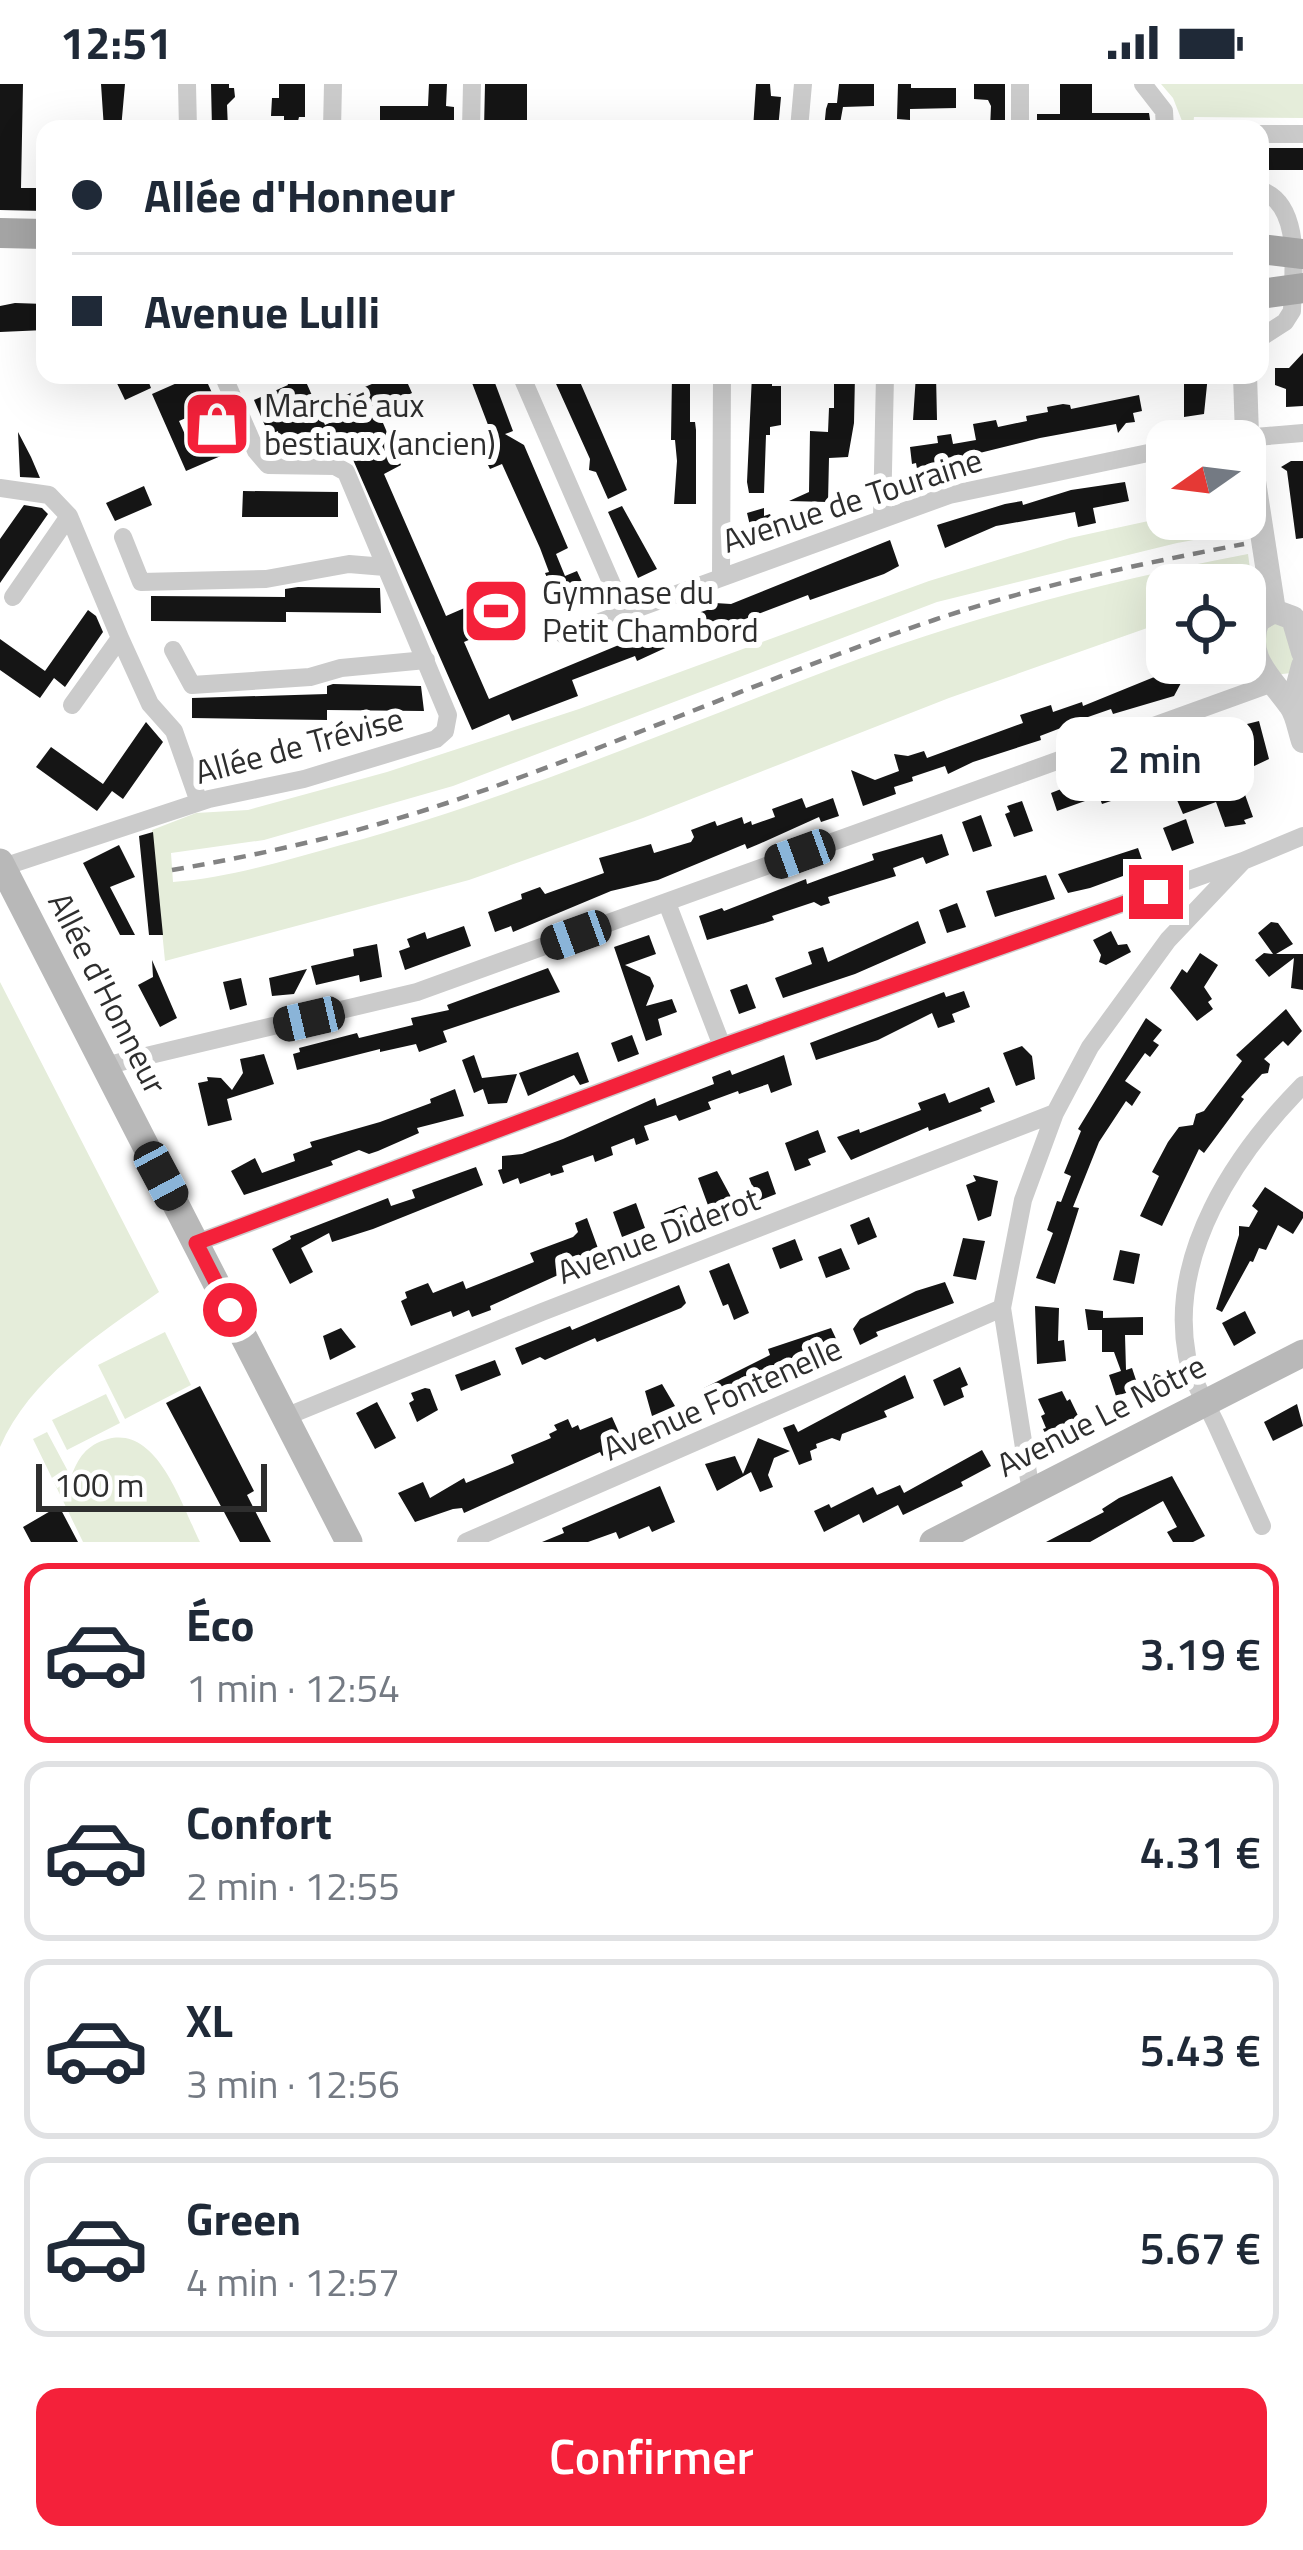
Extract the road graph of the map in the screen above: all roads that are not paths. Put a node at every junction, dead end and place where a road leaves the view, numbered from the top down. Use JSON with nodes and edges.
{"nodes":[{"id":1,"x":187,"y":84,"type":"edge"},
{"id":2,"x":333,"y":84,"type":"edge"},
{"id":3,"x":472,"y":84,"type":"edge"},
{"id":4,"x":803,"y":84,"type":"edge"},
{"id":5,"x":1020,"y":84,"type":"edge"},
{"id":6,"x":1143,"y":84,"type":"edge"},
{"id":7,"x":188,"y":120,"type":"edge"},
{"id":8,"x":332,"y":120,"type":"edge"},
{"id":9,"x":471,"y":120,"type":"edge"},
{"id":10,"x":800,"y":120,"type":"edge"},
{"id":11,"x":1020,"y":120,"type":"edge"},
{"id":12,"x":1165,"y":120,"type":"edge"},
{"id":13,"x":1269,"y":134,"type":"edge"},
{"id":14,"x":1303,"y":134,"type":"edge"},
{"id":15,"x":1269,"y":195,"type":"edge"},
{"id":16,"x":1297,"y":216,"type":"edge"},
{"id":17,"x":0,"y":233,"type":"edge"},
{"id":18,"x":36,"y":234,"type":"edge"},
{"id":19,"x":1298,"y":253,"type":"edge"},
{"id":20,"x":0,"y":254,"type":"edge"},
{"id":21,"x":36,"y":254,"type":"edge"},
{"id":22,"x":1283,"y":292,"type":"edge"},
{"id":23,"x":1269,"y":332,"type":"edge"},
{"id":24,"x":227,"y":384,"type":"edge"},
{"id":25,"x":525,"y":384,"type":"edge"},
{"id":26,"x":722,"y":384,"type":"edge"},
{"id":27,"x":885,"y":384,"type":"edge"},
{"id":28,"x":1246,"y":384,"type":"edge"},
{"id":29,"x":1247,"y":420,"type":"edge"},
{"id":30,"x":1303,"y":433,"type":"edge"},
{"id":31,"x":1266,"y":435,"type":"edge"},
{"id":32,"x":1146,"y":453,"type":"edge"},
{"id":33,"x":0,"y":488,"type":"edge"},
{"id":34,"x":69,"y":516,"type":"junction"},
{"id":35,"x":883,"y":518,"type":"junction"},
{"id":36,"x":123,"y":537,"type":"dead end"},
{"id":37,"x":1263,"y":540,"type":"edge"},
{"id":38,"x":385,"y":567,"type":"junction"},
{"id":39,"x":721,"y":576,"type":"junction"},
{"id":40,"x":13,"y":597,"type":"dead end"},
{"id":41,"x":1274,"y":611,"type":"junction"},
{"id":42,"x":624,"y":612,"type":"junction"},
{"id":43,"x":564,"y":635,"type":"dead end"},
{"id":44,"x":120,"y":638,"type":"junction"},
{"id":45,"x":173,"y":650,"type":"dead end"},
{"id":46,"x":426,"y":660,"type":"junction"},
{"id":47,"x":1302,"y":667,"type":"edge"},
{"id":48,"x":1270,"y":684,"type":"junction"},
{"id":49,"x":72,"y":705,"type":"dead end"},
{"id":50,"x":1292,"y":707,"type":"junction"},
{"id":51,"x":1303,"y":741,"type":"edge"},
{"id":52,"x":199,"y":802,"type":"junction"},
{"id":53,"x":1303,"y":836,"type":"edge"},
{"id":54,"x":1243,"y":861,"type":"junction"},
{"id":55,"x":1,"y":864,"type":"edge"},
{"id":56,"x":667,"y":903,"type":"junction"},
{"id":57,"x":722,"y":1046,"type":"junction"},
{"id":58,"x":104,"y":1066,"type":"junction"},
{"id":59,"x":1303,"y":1084,"type":"edge"},
{"id":60,"x":1055,"y":1114,"type":"junction"},
{"id":61,"x":196,"y":1243,"type":"junction"},
{"id":62,"x":1002,"y":1308,"type":"junction"},
{"id":63,"x":1303,"y":1353,"type":"edge"},
{"id":64,"x":1210,"y":1412,"type":"junction"},
{"id":65,"x":285,"y":1417,"type":"junction"},
{"id":66,"x":1031,"y":1492,"type":"junction"},
{"id":67,"x":1262,"y":1526,"type":"dead end"},
{"id":68,"x":349,"y":1542,"type":"edge"},
{"id":69,"x":466,"y":1542,"type":"edge"},
{"id":70,"x":933,"y":1542,"type":"edge"}],
"edges":[{"from":1,"to":7,"type":"street"},
{"from":2,"to":8,"type":"street"},
{"from":3,"to":9,"type":"street"},
{"from":4,"to":10,"type":"street"},
{"from":5,"to":11,"type":"street"},
{"from":6,"to":12,"type":"street"},
{"from":13,"to":14,"type":"street"},
{"from":15,"to":16,"type":"street"},
{"from":16,"to":19,"type":"street"},
{"from":17,"to":18,"type":"main road"},
{"from":19,"to":22,"type":"street"},
{"from":20,"to":21,"type":"main road"},
{"from":22,"to":23,"type":"street"},
{"from":24,"to":38,"type":"street","name":"Allée de Trévise"},
{"from":25,"to":42,"type":"street"},
{"from":26,"to":39,"type":"street"},
{"from":27,"to":35,"type":"street"},
{"from":28,"to":29,"type":"street"},
{"from":30,"to":31,"type":"street"},
{"from":32,"to":35,"type":"street","name":"Avenue de Touraine"},
{"from":33,"to":34,"type":"street"},
{"from":34,"to":40,"type":"street"},
{"from":34,"to":44,"type":"street"},
{"from":35,"to":39,"type":"street","name":"Avenue de Touraine"},
{"from":36,"to":38,"type":"street"},
{"from":37,"to":41,"type":"street"},
{"from":38,"to":46,"type":"street","name":"Allée de Trévise"},
{"from":39,"to":42,"type":"street","name":"Avenue de Touraine"},
{"from":41,"to":47,"type":"street"},
{"from":41,"to":48,"type":"street"},
{"from":42,"to":43,"type":"street","name":"Avenue de Touraine"},
{"from":44,"to":49,"type":"street"},
{"from":44,"to":52,"type":"street"},
{"from":45,"to":46,"type":"street"},
{"from":46,"to":52,"type":"street","name":"Allée de Trévise"},
{"from":47,"to":48,"type":"street"},
{"from":47,"to":50,"type":"street"},
{"from":48,"to":50,"type":"street"},
{"from":48,"to":56,"type":"street"},
{"from":50,"to":51,"type":"street"},
{"from":52,"to":55,"type":"street","name":"Allée de Trévise"},
{"from":53,"to":54,"type":"street"},
{"from":54,"to":57,"type":"street"},
{"from":54,"to":60,"type":"street"},
{"from":55,"to":58,"type":"main road","name":"Allée d'Honneur"},
{"from":56,"to":57,"type":"street"},
{"from":56,"to":58,"type":"street"},
{"from":57,"to":61,"type":"street"},
{"from":58,"to":61,"type":"main road","name":"Allée d'Honneur"},
{"from":59,"to":64,"type":"street"},
{"from":60,"to":62,"type":"street"},
{"from":60,"to":65,"type":"street","name":"Avenue Diderot"},
{"from":61,"to":65,"type":"main road","name":"Allée d'Honneur"},
{"from":62,"to":66,"type":"street"},
{"from":62,"to":69,"type":"street","name":"Avenue Fontenelle"},
{"from":63,"to":64,"type":"main road","name":"Avenue Le Nôtre"},
{"from":64,"to":66,"type":"main road","name":"Avenue Le Nôtre"},
{"from":64,"to":67,"type":"street"},
{"from":65,"to":68,"type":"main road","name":"Allée d'Honneur"},
{"from":66,"to":70,"type":"main road","name":"Avenue Le Nôtre"}]}
